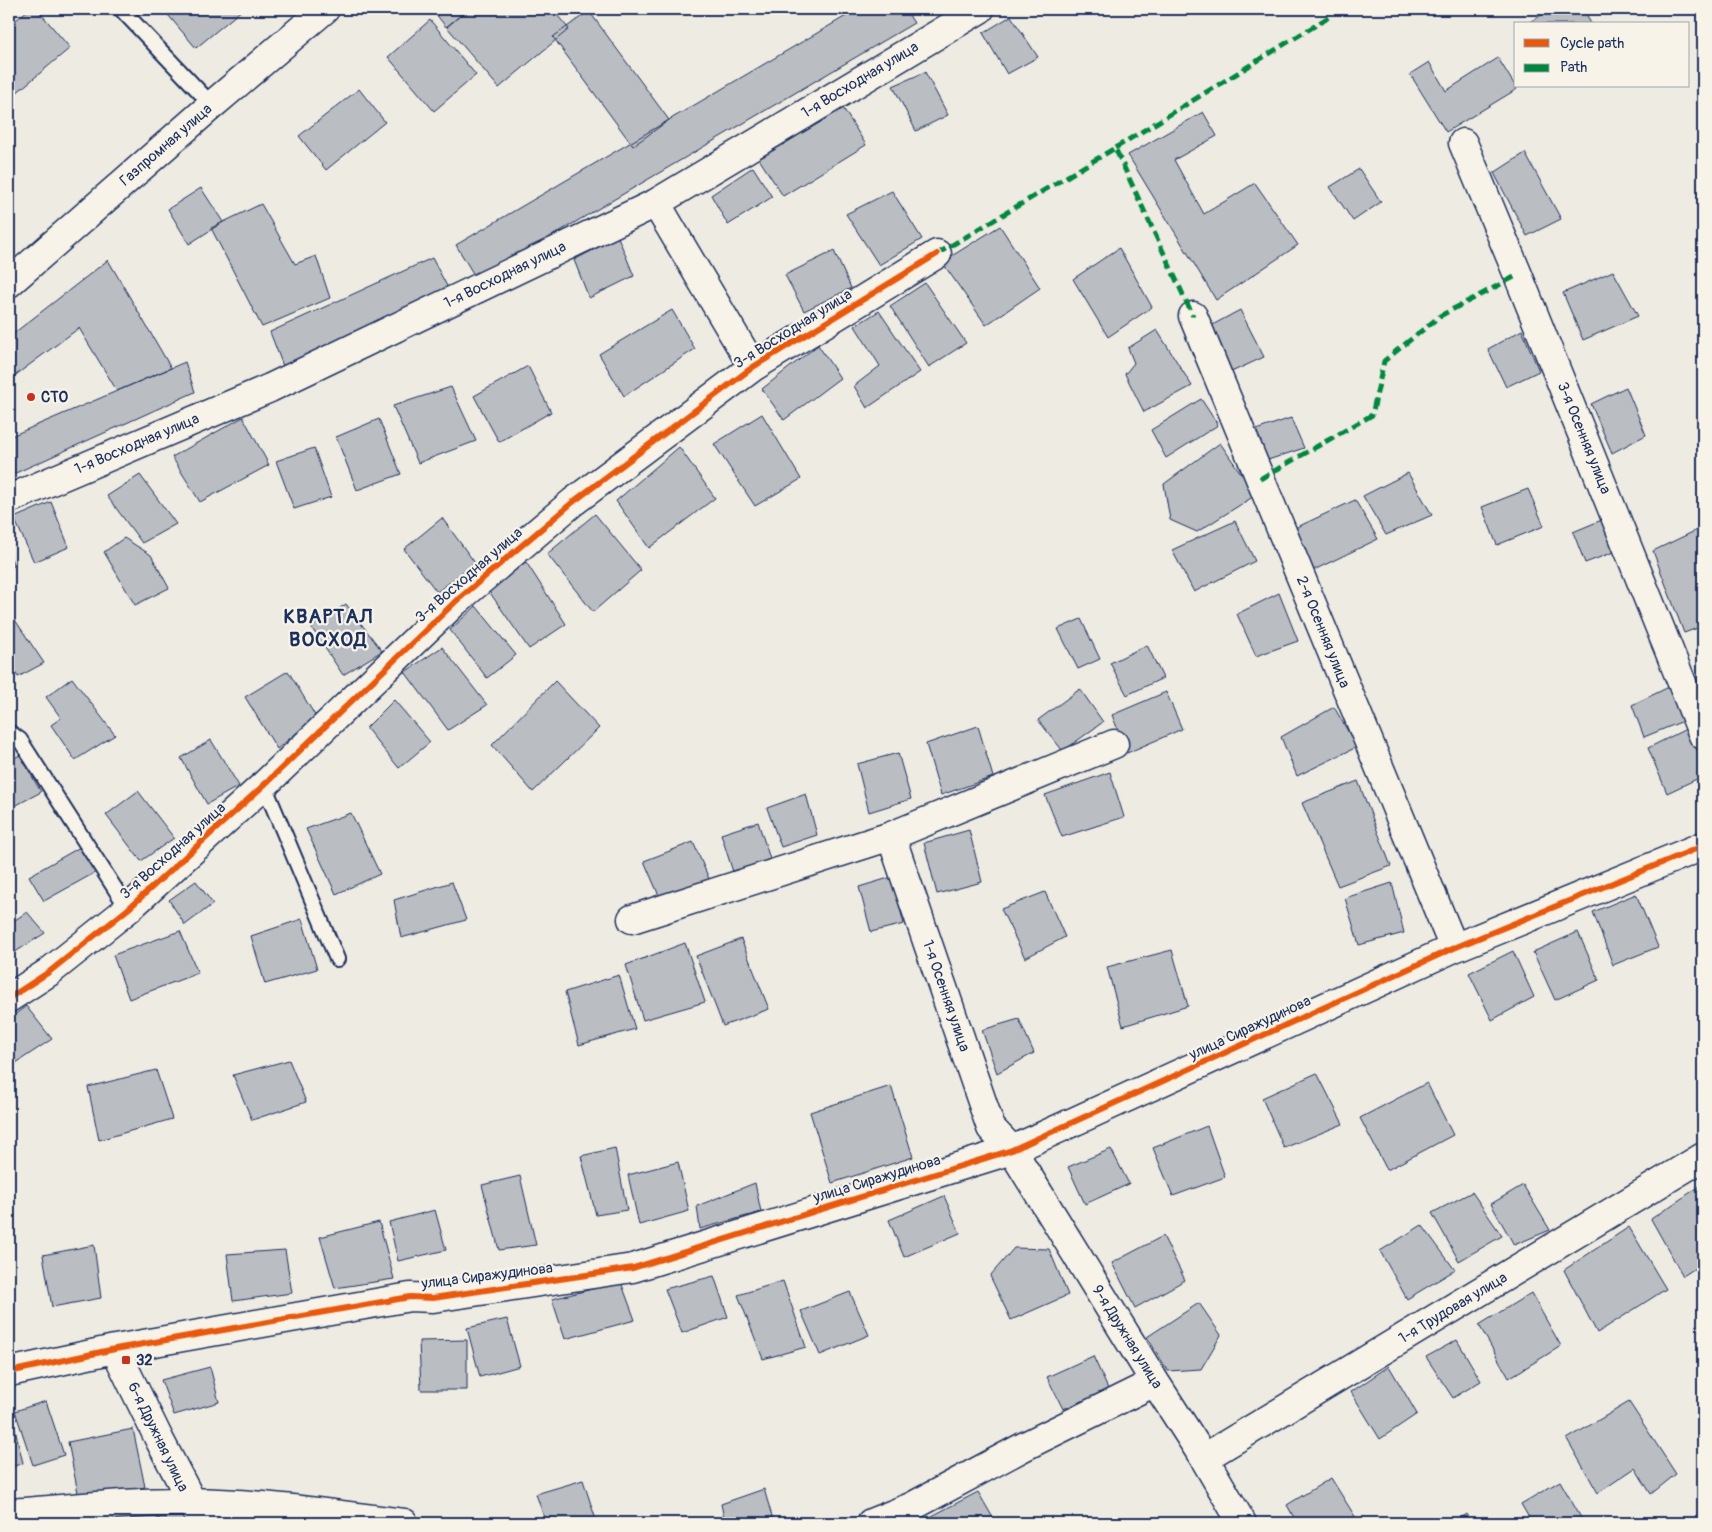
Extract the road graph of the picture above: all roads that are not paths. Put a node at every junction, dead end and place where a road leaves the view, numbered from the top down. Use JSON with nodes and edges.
{"nodes":[{"id":1,"x":121,"y":9,"type":"edge"},
{"id":2,"x":325,"y":9,"type":"edge"},
{"id":3,"x":980,"y":9,"type":"edge"},
{"id":4,"x":212,"y":105,"type":"junction"},
{"id":5,"x":1463,"y":143,"type":"dead end"},
{"id":6,"x":656,"y":203,"type":"junction"},
{"id":7,"x":937,"y":254,"type":"dead end"},
{"id":8,"x":9,"y":283,"type":"edge"},
{"id":9,"x":1193,"y":316,"type":"dead end"},
{"id":10,"x":753,"y":367,"type":"junction"},
{"id":11,"x":9,"y":499,"type":"edge"},
{"id":12,"x":9,"y":732,"type":"edge"},
{"id":13,"x":1703,"y":735,"type":"edge"},
{"id":14,"x":1114,"y":744,"type":"dead end"},
{"id":15,"x":264,"y":785,"type":"junction"},
{"id":16,"x":891,"y":836,"type":"junction"},
{"id":17,"x":1703,"y":846,"type":"edge"},
{"id":18,"x":128,"y":909,"type":"junction"},
{"id":19,"x":632,"y":919,"type":"dead end"},
{"id":20,"x":1454,"y":948,"type":"junction"},
{"id":21,"x":337,"y":959,"type":"dead end"},
{"id":22,"x":9,"y":998,"type":"edge"},
{"id":23,"x":1012,"y":1150,"type":"junction"},
{"id":24,"x":1703,"y":1157,"type":"edge"},
{"id":25,"x":115,"y":1349,"type":"junction"},
{"id":26,"x":9,"y":1372,"type":"edge"},
{"id":27,"x":1154,"y":1382,"type":"junction"},
{"id":28,"x":1204,"y":1458,"type":"junction"},
{"id":29,"x":9,"y":1513,"type":"edge"},
{"id":30,"x":197,"y":1513,"type":"edge"},
{"id":31,"x":885,"y":1521,"type":"edge"},
{"id":32,"x":404,"y":1523,"type":"edge"},
{"id":33,"x":1242,"y":1523,"type":"edge"}],
"edges":[{"from":1,"to":4,"type":"lane"},
{"from":2,"to":4,"type":"street","name":"Газпромная улица"},
{"from":3,"to":6,"type":"street","name":"1-я Восходная улица"},
{"from":4,"to":8,"type":"street","name":"Газпромная улица"},
{"from":5,"to":13,"type":"street","name":"3-я Осенняя улица"},
{"from":6,"to":10,"type":"street"},
{"from":6,"to":11,"type":"street","name":"1-я Восходная улица"},
{"from":7,"to":10,"type":"street","name":"3-я Восходная улица"},
{"from":9,"to":20,"type":"street","name":"2-я Осенняя улица"},
{"from":10,"to":15,"type":"street","name":"3-я Восходная улица"},
{"from":12,"to":18,"type":"lane"},
{"from":14,"to":16,"type":"street"},
{"from":15,"to":18,"type":"street","name":"3-я Восходная улица"},
{"from":15,"to":21,"type":"lane"},
{"from":16,"to":19,"type":"street"},
{"from":16,"to":23,"type":"street","name":"1-я Осенняя улица"},
{"from":17,"to":20,"type":"street","name":"улица Сиражудинова"},
{"from":18,"to":22,"type":"street","name":"3-я Восходная улица"},
{"from":20,"to":23,"type":"street","name":"улица Сиражудинова"},
{"from":23,"to":25,"type":"street","name":"улица Сиражудинова"},
{"from":23,"to":27,"type":"street","name":"9-я Дружная улица"},
{"from":24,"to":28,"type":"street","name":"1-я Трудовая улица"},
{"from":25,"to":26,"type":"street","name":"улица Сиражудинова"},
{"from":25,"to":30,"type":"street","name":"6-я Дружная улица"},
{"from":27,"to":28,"type":"street","name":"9-я Дружная улица"},
{"from":27,"to":31,"type":"street"},
{"from":28,"to":33,"type":"street","name":"9-я Дружная улица"},
{"from":29,"to":30,"type":"street"},
{"from":30,"to":32,"type":"street"}]}
